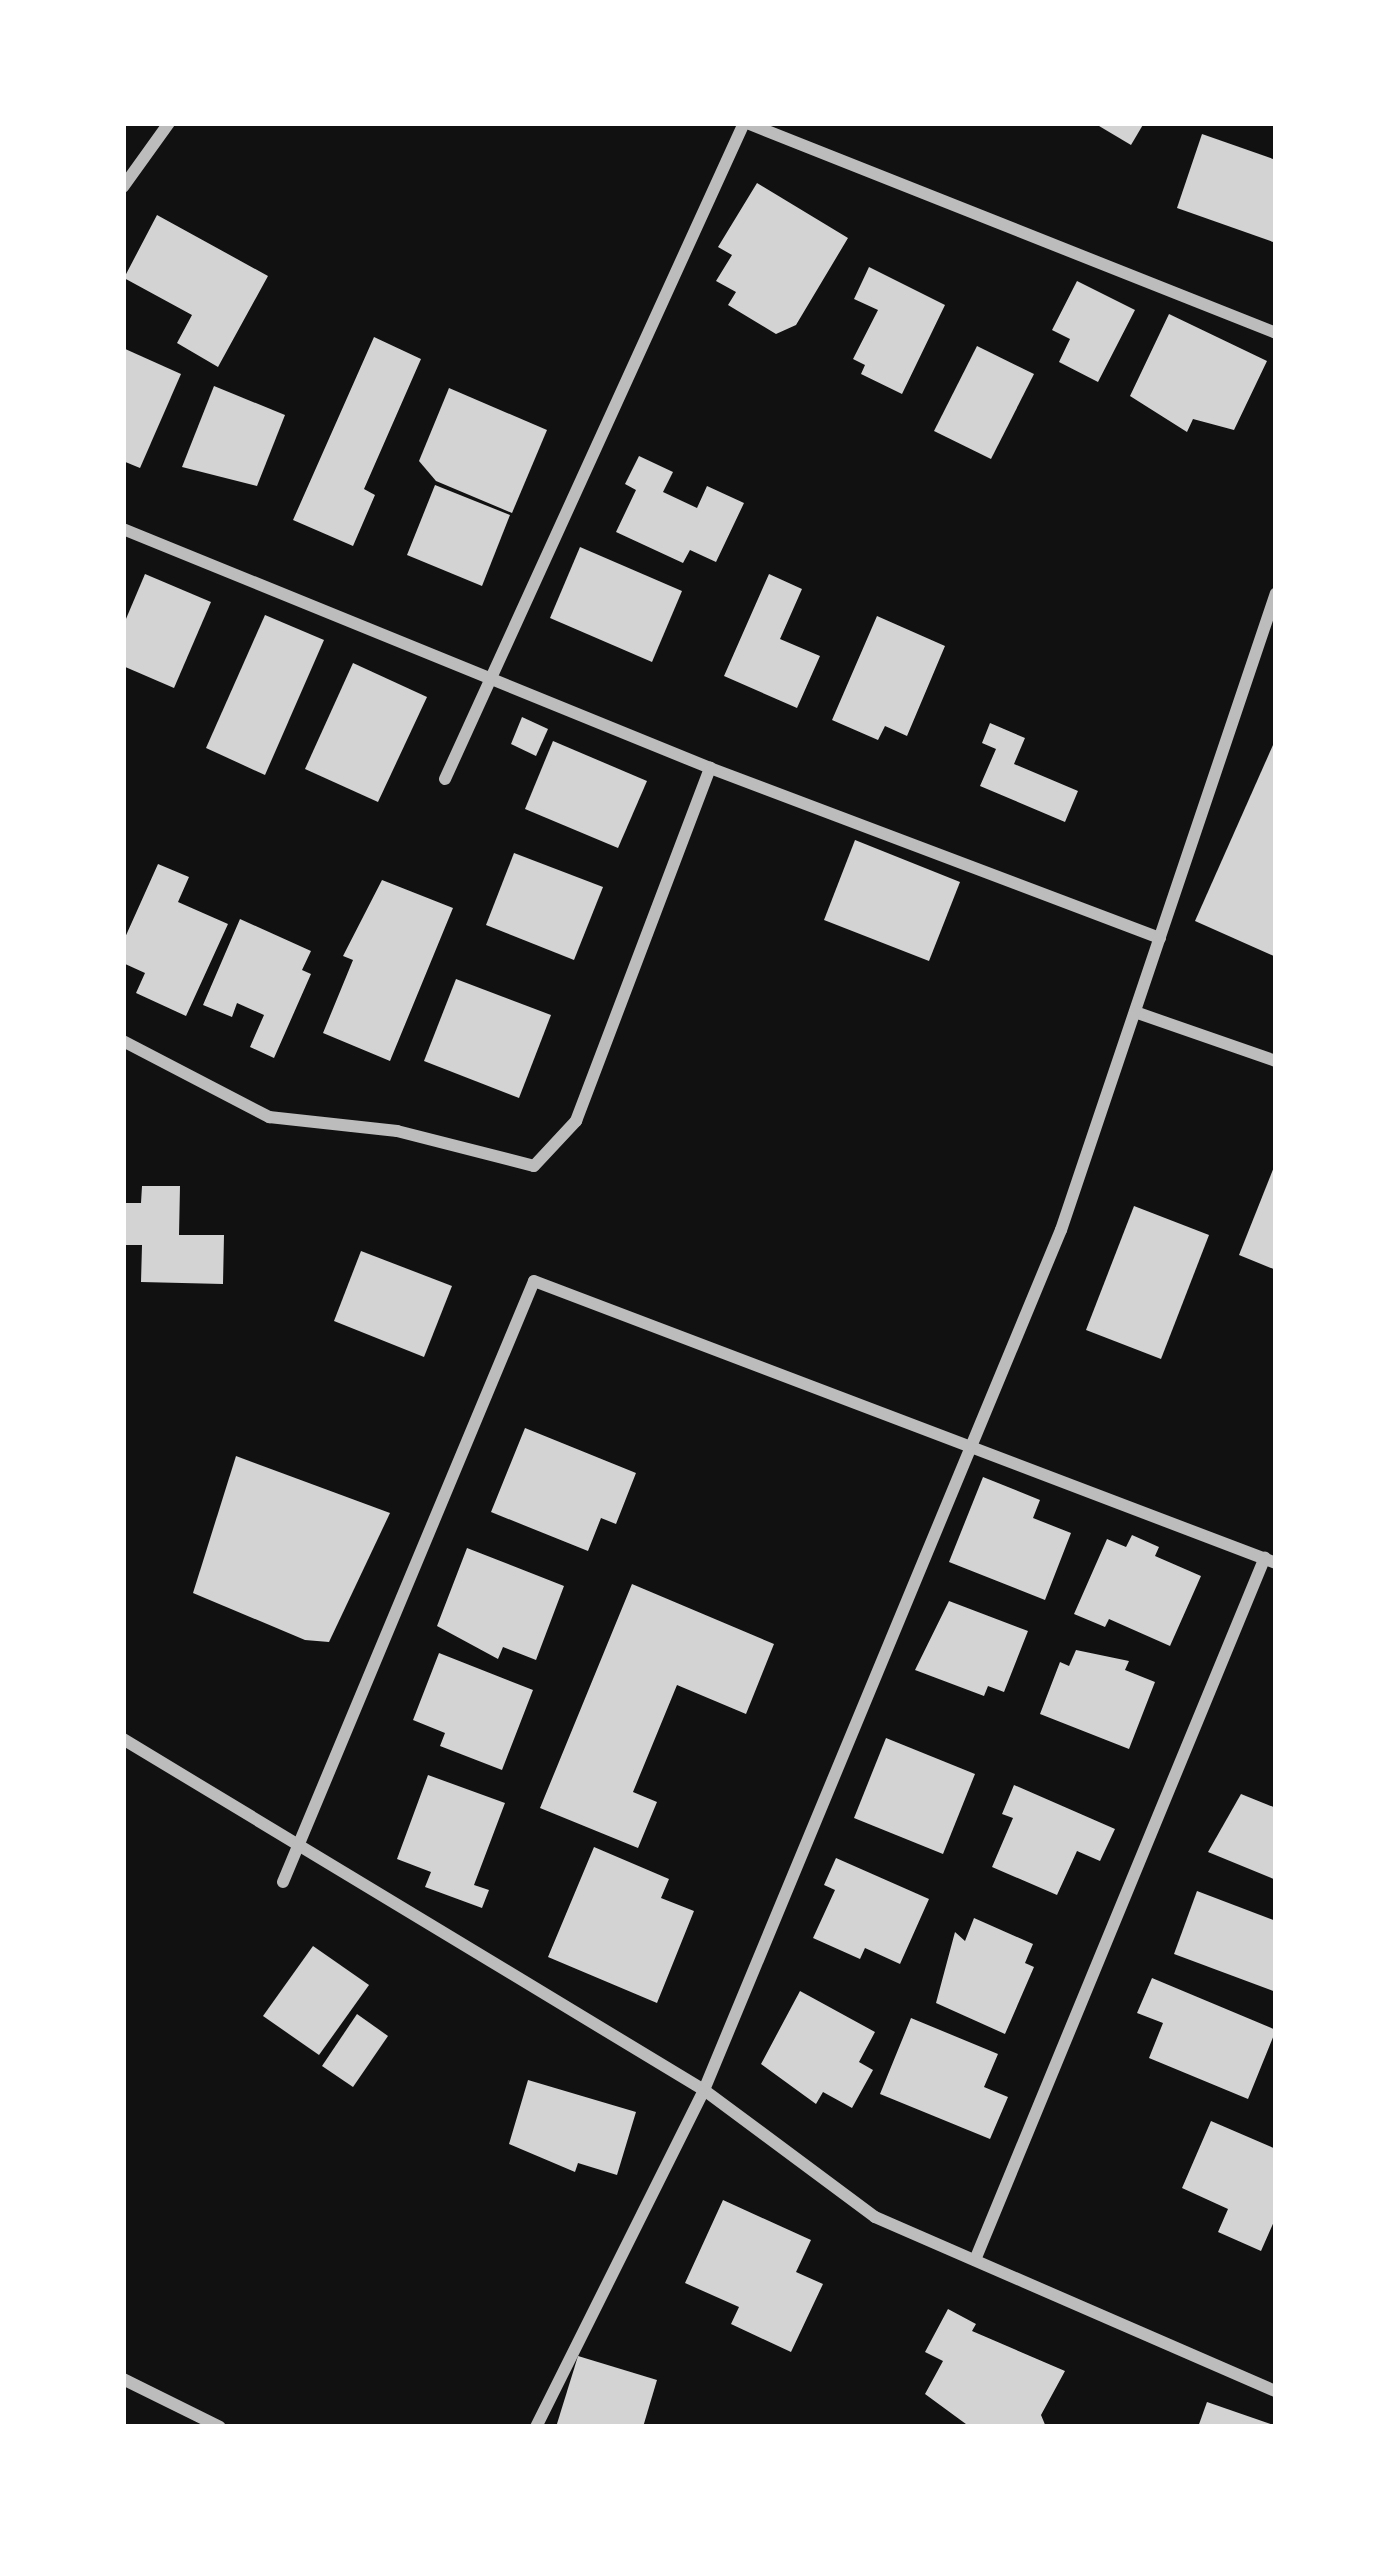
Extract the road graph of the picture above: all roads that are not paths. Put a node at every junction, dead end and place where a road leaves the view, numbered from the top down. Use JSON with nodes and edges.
{"nodes":[{"id":1,"x":169,"y":123,"type":"edge"},
{"id":2,"x":745,"y":123,"type":"edge"},
{"id":3,"x":123,"y":188,"type":"edge"},
{"id":4,"x":1276,"y":333,"type":"edge"},
{"id":5,"x":123,"y":529,"type":"edge"},
{"id":6,"x":1276,"y":593,"type":"edge"},
{"id":7,"x":486,"y":679,"type":"junction"},
{"id":8,"x":710,"y":768,"type":"junction"},
{"id":9,"x":445,"y":779,"type":"dead end"},
{"id":10,"x":1160,"y":938,"type":"junction"},
{"id":11,"x":1135,"y":1012,"type":"junction"},
{"id":12,"x":123,"y":1041,"type":"edge"},
{"id":13,"x":1276,"y":1061,"type":"edge"},
{"id":14,"x":971,"y":1454,"type":"junction"},
{"id":15,"x":1270,"y":1560,"type":"edge"},
{"id":16,"x":123,"y":1739,"type":"edge"},
{"id":17,"x":297,"y":1842,"type":"junction"},
{"id":18,"x":283,"y":1882,"type":"dead end"},
{"id":19,"x":704,"y":2090,"type":"junction"},
{"id":20,"x":975,"y":2260,"type":"junction"},
{"id":21,"x":123,"y":2378,"type":"edge"},
{"id":22,"x":1276,"y":2391,"type":"edge"},
{"id":23,"x":220,"y":2427,"type":"edge"},
{"id":24,"x":536,"y":2427,"type":"edge"}],
"edges":[{"from":1,"to":3,"type":"street"},
{"from":2,"to":4,"type":"street"},
{"from":2,"to":7,"type":"street"},
{"from":5,"to":7,"type":"street"},
{"from":6,"to":10,"type":"street"},
{"from":7,"to":8,"type":"street"},
{"from":7,"to":9,"type":"street"},
{"from":8,"to":10,"type":"street"},
{"from":8,"to":12,"type":"street"},
{"from":10,"to":11,"type":"street"},
{"from":11,"to":13,"type":"street"},
{"from":11,"to":14,"type":"street"},
{"from":14,"to":15,"type":"street"},
{"from":14,"to":17,"type":"street"},
{"from":14,"to":19,"type":"street"},
{"from":15,"to":20,"type":"street"},
{"from":16,"to":17,"type":"street"},
{"from":17,"to":18,"type":"street"},
{"from":17,"to":19,"type":"street"},
{"from":19,"to":20,"type":"street"},
{"from":19,"to":24,"type":"street"},
{"from":20,"to":22,"type":"street"},
{"from":21,"to":23,"type":"street"}]}
